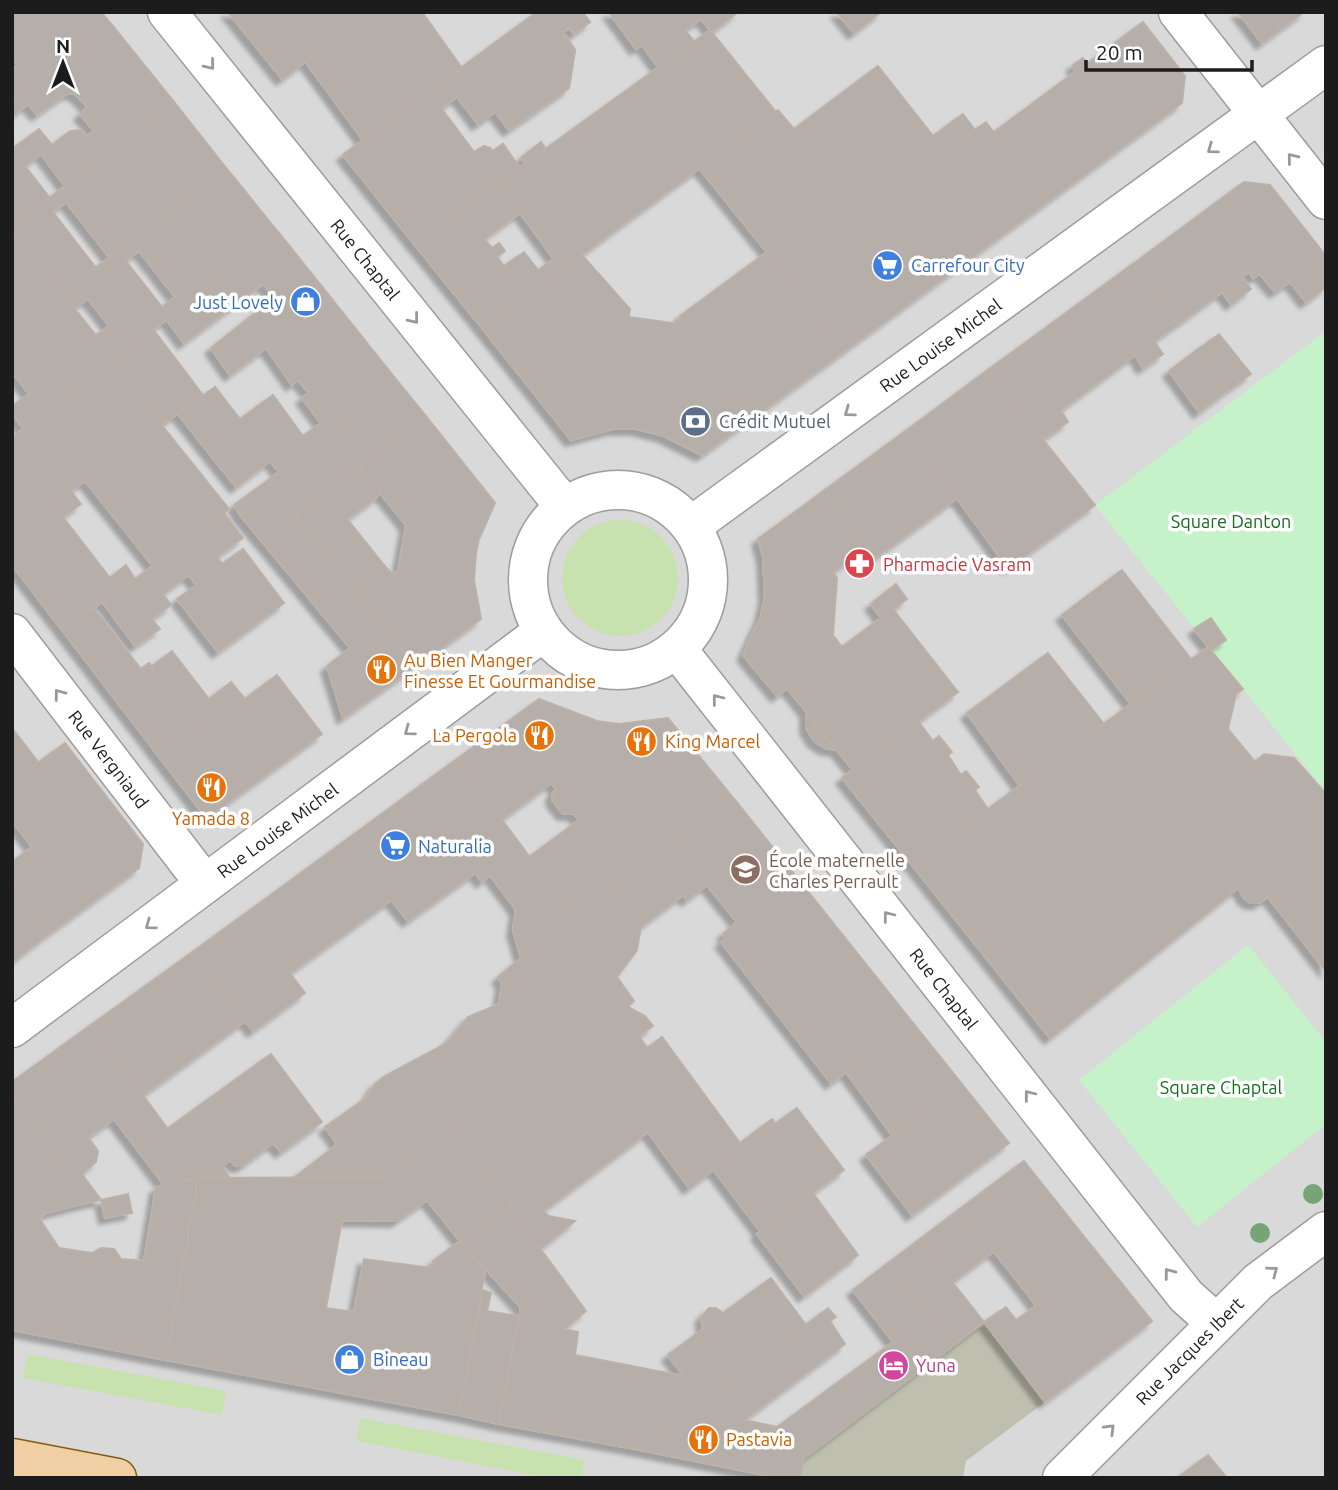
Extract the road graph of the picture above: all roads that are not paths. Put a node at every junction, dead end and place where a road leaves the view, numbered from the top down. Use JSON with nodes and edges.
{"nodes":[{"id":1,"x":167,"y":12,"type":"edge"},
{"id":2,"x":1178,"y":12,"type":"edge"},
{"id":3,"x":1326,"y":65,"type":"edge"},
{"id":4,"x":1259,"y":116,"type":"junction"},
{"id":5,"x":1326,"y":200,"type":"edge"},
{"id":6,"x":565,"y":506,"type":"junction"},
{"id":7,"x":691,"y":526,"type":"junction"},
{"id":8,"x":542,"y":632,"type":"junction"},
{"id":9,"x":12,"y":633,"type":"edge"},
{"id":10,"x":677,"y":649,"type":"junction"},
{"id":11,"x":205,"y":884,"type":"junction"},
{"id":12,"x":12,"y":1028,"type":"edge"},
{"id":13,"x":1326,"y":1231,"type":"edge"},
{"id":14,"x":1216,"y":1323,"type":"junction"},
{"id":15,"x":12,"y":1458,"type":"edge"},
{"id":16,"x":117,"y":1478,"type":"edge"},
{"id":17,"x":1062,"y":1478,"type":"edge"}],
"edges":[{"from":1,"to":6,"type":"street","name":"Rue Chaptal","one_way":true},
{"from":2,"to":4,"type":"street"},
{"from":3,"to":4,"type":"street","name":"Rue Louise Michel"},
{"from":5,"to":4,"type":"street","one_way":true},
{"from":4,"to":7,"type":"street","name":"Rue Louise Michel","one_way":true},
{"from":6,"to":7,"type":"street"},
{"from":6,"to":8,"type":"street"},
{"from":7,"to":10,"type":"street"},
{"from":8,"to":10,"type":"street"},
{"from":8,"to":11,"type":"street","name":"Rue Louise Michel","one_way":true},
{"from":11,"to":9,"type":"street","name":"Rue Vergniaud","one_way":true},
{"from":14,"to":10,"type":"street","name":"Rue Chaptal","one_way":true},
{"from":11,"to":12,"type":"street","name":"Rue Louise Michel","one_way":true},
{"from":14,"to":13,"type":"street","name":"Rue Jacques Ibert","one_way":true},
{"from":17,"to":14,"type":"street","name":"Rue Jacques Ibert","one_way":true},
{"from":15,"to":16,"type":"main road"}]}
